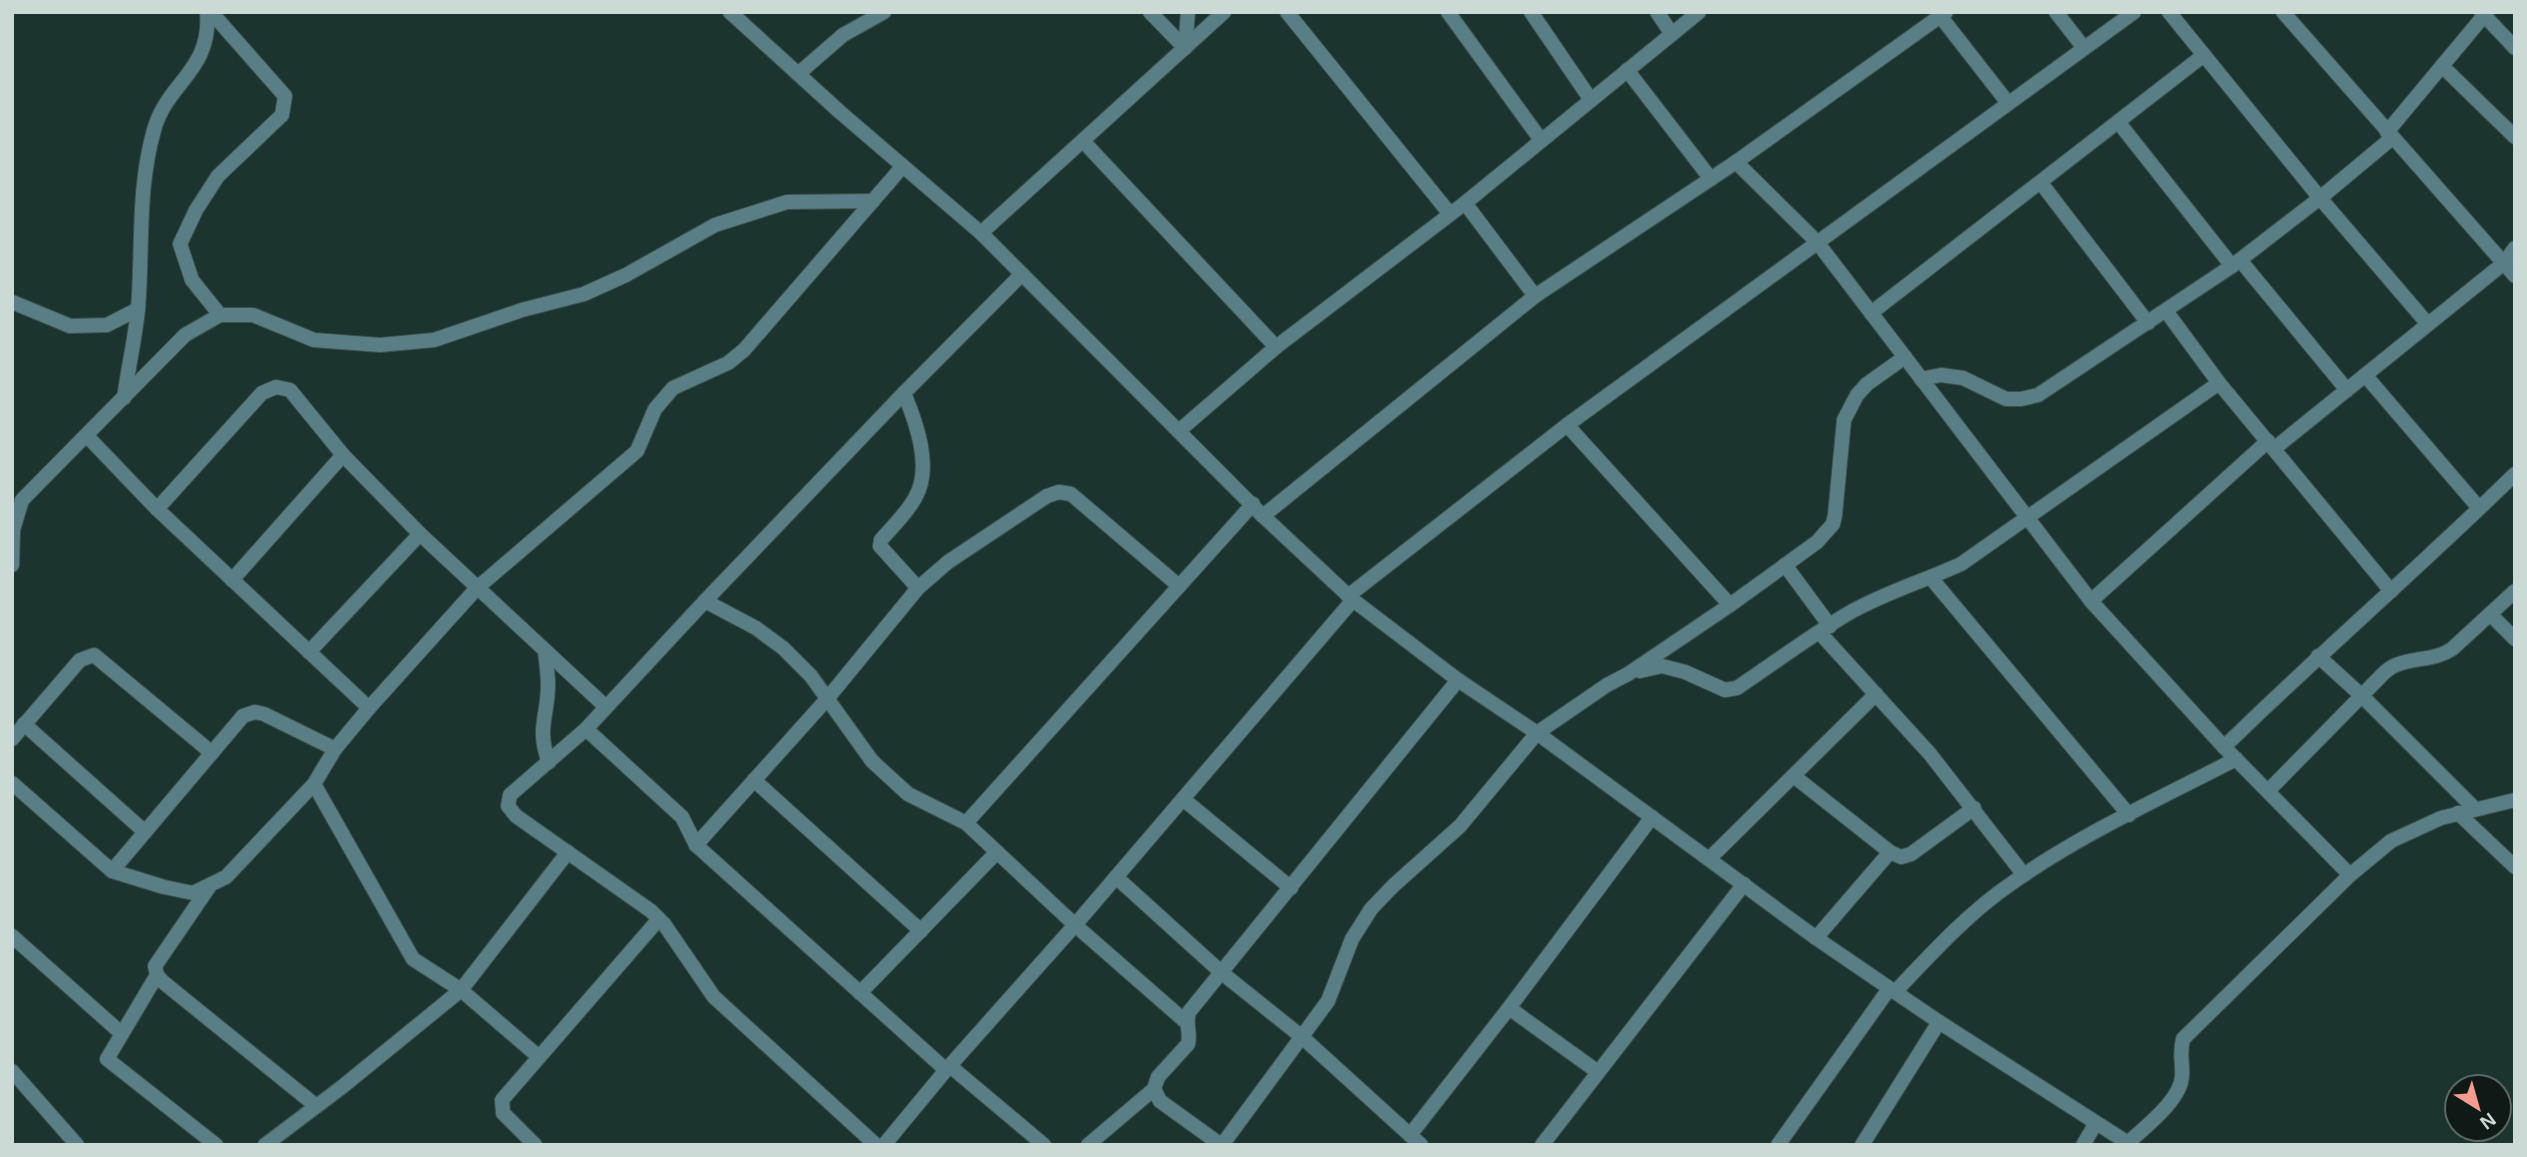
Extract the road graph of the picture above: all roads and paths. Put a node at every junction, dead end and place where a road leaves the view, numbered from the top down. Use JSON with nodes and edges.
{"nodes":[{"id":1,"x":209,"y":12,"type":"edge"},
{"id":2,"x":730,"y":12,"type":"edge"},
{"id":3,"x":884,"y":12,"type":"edge"},
{"id":4,"x":1150,"y":12,"type":"edge"},
{"id":5,"x":1188,"y":12,"type":"edge"},
{"id":6,"x":1224,"y":12,"type":"edge"},
{"id":7,"x":1287,"y":12,"type":"edge"},
{"id":8,"x":1448,"y":12,"type":"edge"},
{"id":9,"x":1531,"y":12,"type":"edge"},
{"id":10,"x":1657,"y":12,"type":"edge"},
{"id":11,"x":1699,"y":12,"type":"edge"},
{"id":12,"x":2056,"y":12,"type":"edge"},
{"id":13,"x":2134,"y":12,"type":"edge"},
{"id":14,"x":2169,"y":12,"type":"edge"},
{"id":15,"x":2283,"y":12,"type":"edge"},
{"id":16,"x":2484,"y":13,"type":"edge"},
{"id":17,"x":1941,"y":14,"type":"edge"},
{"id":18,"x":1672,"y":34,"type":"junction"},
{"id":19,"x":1185,"y":48,"type":"junction"},
{"id":20,"x":2084,"y":48,"type":"junction"},
{"id":21,"x":2515,"y":48,"type":"edge"},
{"id":22,"x":2204,"y":55,"type":"junction"},
{"id":23,"x":2442,"y":66,"type":"junction"},
{"id":24,"x":1627,"y":71,"type":"junction"},
{"id":25,"x":798,"y":74,"type":"junction"},
{"id":26,"x":1591,"y":100,"type":"junction"},
{"id":27,"x":2008,"y":103,"type":"junction"},
{"id":28,"x":2119,"y":123,"type":"junction"},
{"id":29,"x":2390,"y":135,"type":"junction"},
{"id":30,"x":2515,"y":137,"type":"edge"},
{"id":31,"x":1542,"y":140,"type":"junction"},
{"id":32,"x":1083,"y":141,"type":"junction"},
{"id":33,"x":1736,"y":162,"type":"junction"},
{"id":34,"x":903,"y":166,"type":"junction"},
{"id":35,"x":1711,"y":179,"type":"junction"},
{"id":36,"x":2040,"y":183,"type":"junction"},
{"id":37,"x":2320,"y":198,"type":"junction"},
{"id":38,"x":873,"y":201,"type":"junction"},
{"id":39,"x":1465,"y":203,"type":"junction"},
{"id":40,"x":1450,"y":214,"type":"junction"},
{"id":41,"x":981,"y":233,"type":"junction"},
{"id":42,"x":1817,"y":242,"type":"junction"},
{"id":43,"x":2515,"y":248,"type":"edge"},
{"id":44,"x":2236,"y":263,"type":"junction"},
{"id":45,"x":2504,"y":263,"type":"junction"},
{"id":46,"x":1022,"y":274,"type":"junction"},
{"id":47,"x":2515,"y":276,"type":"edge"},
{"id":48,"x":1535,"y":296,"type":"junction"},
{"id":49,"x":12,"y":302,"type":"edge"},
{"id":50,"x":138,"y":310,"type":"junction"},
{"id":51,"x":2166,"y":311,"type":"junction"},
{"id":52,"x":1871,"y":313,"type":"junction"},
{"id":53,"x":219,"y":315,"type":"junction"},
{"id":54,"x":2148,"y":323,"type":"junction"},
{"id":55,"x":2427,"y":324,"type":"junction"},
{"id":56,"x":1276,"y":347,"type":"junction"},
{"id":57,"x":1905,"y":357,"type":"junction"},
{"id":58,"x":2365,"y":375,"type":"junction"},
{"id":59,"x":1921,"y":379,"type":"junction"},
{"id":60,"x":2219,"y":383,"type":"junction"},
{"id":61,"x":2347,"y":390,"type":"junction"},
{"id":62,"x":904,"y":393,"type":"junction"},
{"id":63,"x":124,"y":398,"type":"junction"},
{"id":64,"x":1567,"y":425,"type":"junction"},
{"id":65,"x":1180,"y":430,"type":"junction"},
{"id":66,"x":88,"y":436,"type":"junction"},
{"id":67,"x":2271,"y":444,"type":"junction"},
{"id":68,"x":343,"y":454,"type":"junction"},
{"id":69,"x":2515,"y":474,"type":"edge"},
{"id":70,"x":17,"y":499,"type":"edge"},
{"id":71,"x":1253,"y":504,"type":"junction"},
{"id":72,"x":2479,"y":508,"type":"junction"},
{"id":73,"x":157,"y":509,"type":"junction"},
{"id":74,"x":1263,"y":516,"type":"junction"},
{"id":75,"x":2028,"y":519,"type":"junction"},
{"id":76,"x":419,"y":534,"type":"junction"},
{"id":77,"x":12,"y":565,"type":"edge"},
{"id":78,"x":1785,"y":565,"type":"junction"},
{"id":79,"x":1931,"y":578,"type":"junction"},
{"id":80,"x":232,"y":580,"type":"junction"},
{"id":81,"x":1179,"y":586,"type":"junction"},
{"id":82,"x":477,"y":588,"type":"junction"},
{"id":83,"x":918,"y":588,"type":"junction"},
{"id":84,"x":2391,"y":591,"type":"junction"},
{"id":85,"x":2515,"y":591,"type":"edge"},
{"id":86,"x":1351,"y":598,"type":"junction"},
{"id":87,"x":705,"y":601,"type":"junction"},
{"id":88,"x":2091,"y":601,"type":"junction"},
{"id":89,"x":1730,"y":606,"type":"junction"},
{"id":90,"x":2490,"y":614,"type":"junction"},
{"id":91,"x":1825,"y":630,"type":"junction"},
{"id":92,"x":2515,"y":639,"type":"edge"},
{"id":93,"x":545,"y":651,"type":"junction"},
{"id":94,"x":309,"y":652,"type":"junction"},
{"id":95,"x":2318,"y":656,"type":"junction"},
{"id":96,"x":1628,"y":674,"type":"junction"},
{"id":97,"x":1458,"y":680,"type":"junction"},
{"id":98,"x":1876,"y":694,"type":"junction"},
{"id":99,"x":2362,"y":696,"type":"junction"},
{"id":100,"x":827,"y":699,"type":"junction"},
{"id":101,"x":369,"y":708,"type":"junction"},
{"id":102,"x":606,"y":708,"type":"junction"},
{"id":103,"x":24,"y":724,"type":"junction"},
{"id":104,"x":586,"y":729,"type":"junction"},
{"id":105,"x":1538,"y":733,"type":"junction"},
{"id":106,"x":12,"y":738,"type":"edge"},
{"id":107,"x":2224,"y":747,"type":"junction"},
{"id":108,"x":335,"y":749,"type":"junction"},
{"id":109,"x":212,"y":753,"type":"junction"},
{"id":110,"x":2236,"y":759,"type":"junction"},
{"id":111,"x":549,"y":762,"type":"junction"},
{"id":112,"x":1794,"y":776,"type":"junction"},
{"id":113,"x":754,"y":780,"type":"junction"},
{"id":114,"x":12,"y":783,"type":"edge"},
{"id":115,"x":314,"y":784,"type":"junction"},
{"id":116,"x":2267,"y":791,"type":"junction"},
{"id":117,"x":1183,"y":799,"type":"junction"},
{"id":118,"x":2515,"y":800,"type":"edge"},
{"id":119,"x":1974,"y":808,"type":"junction"},
{"id":120,"x":2475,"y":809,"type":"junction"},
{"id":121,"x":2458,"y":813,"type":"junction"},
{"id":122,"x":2129,"y":815,"type":"junction"},
{"id":123,"x":1652,"y":817,"type":"junction"},
{"id":124,"x":966,"y":823,"type":"junction"},
{"id":125,"x":145,"y":832,"type":"junction"},
{"id":126,"x":696,"y":845,"type":"junction"},
{"id":127,"x":568,"y":852,"type":"junction"},
{"id":128,"x":997,"y":852,"type":"junction"},
{"id":129,"x":1890,"y":852,"type":"junction"},
{"id":130,"x":1709,"y":859,"type":"junction"},
{"id":131,"x":2515,"y":867,"type":"edge"},
{"id":132,"x":112,"y":871,"type":"junction"},
{"id":133,"x":2024,"y":875,"type":"junction"},
{"id":134,"x":2350,"y":875,"type":"junction"},
{"id":135,"x":1116,"y":877,"type":"junction"},
{"id":136,"x":1744,"y":884,"type":"junction"},
{"id":137,"x":209,"y":887,"type":"junction"},
{"id":138,"x":1291,"y":888,"type":"junction"},
{"id":139,"x":659,"y":919,"type":"junction"},
{"id":140,"x":1075,"y":925,"type":"junction"},
{"id":141,"x":921,"y":931,"type":"junction"},
{"id":142,"x":12,"y":936,"type":"edge"},
{"id":143,"x":1816,"y":938,"type":"junction"},
{"id":144,"x":1222,"y":973,"type":"junction"},
{"id":145,"x":157,"y":975,"type":"junction"},
{"id":146,"x":461,"y":990,"type":"junction"},
{"id":147,"x":1892,"y":990,"type":"junction"},
{"id":148,"x":860,"y":993,"type":"junction"},
{"id":149,"x":1509,"y":1008,"type":"junction"},
{"id":150,"x":1186,"y":1022,"type":"junction"},
{"id":151,"x":1939,"y":1022,"type":"junction"},
{"id":152,"x":121,"y":1033,"type":"junction"},
{"id":153,"x":1302,"y":1037,"type":"junction"},
{"id":154,"x":539,"y":1057,"type":"junction"},
{"id":155,"x":948,"y":1068,"type":"junction"},
{"id":156,"x":12,"y":1072,"type":"edge"},
{"id":157,"x":1598,"y":1072,"type":"junction"},
{"id":158,"x":1154,"y":1089,"type":"junction"},
{"id":159,"x":315,"y":1105,"type":"junction"},
{"id":160,"x":2096,"y":1123,"type":"junction"},
{"id":161,"x":1416,"y":1140,"type":"edge"},
{"id":162,"x":2129,"y":1144,"type":"edge"},
{"id":163,"x":77,"y":1145,"type":"edge"},
{"id":164,"x":216,"y":1145,"type":"edge"},
{"id":165,"x":265,"y":1145,"type":"edge"},
{"id":166,"x":535,"y":1145,"type":"edge"},
{"id":167,"x":876,"y":1145,"type":"edge"},
{"id":168,"x":884,"y":1145,"type":"edge"},
{"id":169,"x":1044,"y":1145,"type":"edge"},
{"id":170,"x":1088,"y":1145,"type":"edge"},
{"id":171,"x":1221,"y":1145,"type":"edge"},
{"id":172,"x":1542,"y":1145,"type":"edge"},
{"id":173,"x":1778,"y":1145,"type":"edge"},
{"id":174,"x":1862,"y":1145,"type":"edge"},
{"id":175,"x":2083,"y":1145,"type":"edge"}],
"edges":[{"from":1,"to":50,"type":"street"},
{"from":1,"to":53,"type":"street"},
{"from":2,"to":25,"type":"street"},
{"from":3,"to":25,"type":"street"},
{"from":4,"to":19,"type":"street"},
{"from":5,"to":19,"type":"street"},
{"from":6,"to":19,"type":"street"},
{"from":7,"to":40,"type":"street"},
{"from":8,"to":31,"type":"street"},
{"from":9,"to":26,"type":"street"},
{"from":10,"to":18,"type":"street"},
{"from":11,"to":18,"type":"street"},
{"from":12,"to":20,"type":"street"},
{"from":13,"to":20,"type":"street"},
{"from":14,"to":22,"type":"street"},
{"from":15,"to":29,"type":"street"},
{"from":16,"to":21,"type":"street"},
{"from":16,"to":23,"type":"street"},
{"from":17,"to":27,"type":"street"},
{"from":17,"to":33,"type":"street"},
{"from":18,"to":24,"type":"street"},
{"from":19,"to":32,"type":"street"},
{"from":20,"to":27,"type":"street"},
{"from":22,"to":28,"type":"street"},
{"from":22,"to":37,"type":"street"},
{"from":23,"to":29,"type":"street"},
{"from":23,"to":30,"type":"street"},
{"from":24,"to":26,"type":"street"},
{"from":24,"to":35,"type":"street"},
{"from":25,"to":34,"type":"street"},
{"from":26,"to":31,"type":"street"},
{"from":27,"to":42,"type":"street"},
{"from":28,"to":36,"type":"street"},
{"from":28,"to":44,"type":"street"},
{"from":29,"to":37,"type":"street"},
{"from":29,"to":45,"type":"street"},
{"from":31,"to":39,"type":"street"},
{"from":32,"to":41,"type":"street"},
{"from":32,"to":56,"type":"street"},
{"from":33,"to":35,"type":"street"},
{"from":33,"to":42,"type":"street"},
{"from":34,"to":38,"type":"street"},
{"from":34,"to":41,"type":"street"},
{"from":35,"to":48,"type":"street"},
{"from":36,"to":52,"type":"street"},
{"from":36,"to":54,"type":"street"},
{"from":37,"to":44,"type":"street"},
{"from":37,"to":55,"type":"street"},
{"from":38,"to":53,"type":"street"},
{"from":38,"to":82,"type":"street"},
{"from":39,"to":40,"type":"street"},
{"from":39,"to":48,"type":"street"},
{"from":40,"to":56,"type":"street"},
{"from":41,"to":46,"type":"street"},
{"from":42,"to":52,"type":"street"},
{"from":42,"to":64,"type":"street"},
{"from":43,"to":45,"type":"street"},
{"from":44,"to":51,"type":"street"},
{"from":44,"to":61,"type":"street"},
{"from":45,"to":47,"type":"street"},
{"from":45,"to":55,"type":"street"},
{"from":46,"to":62,"type":"street"},
{"from":46,"to":65,"type":"street"},
{"from":48,"to":74,"type":"street"},
{"from":49,"to":50,"type":"street"},
{"from":50,"to":63,"type":"street"},
{"from":51,"to":54,"type":"street"},
{"from":51,"to":60,"type":"street"},
{"from":52,"to":57,"type":"street"},
{"from":53,"to":63,"type":"street"},
{"from":54,"to":59,"type":"street"},
{"from":55,"to":58,"type":"street"},
{"from":56,"to":65,"type":"street"},
{"from":57,"to":59,"type":"street"},
{"from":57,"to":78,"type":"street"},
{"from":58,"to":61,"type":"street"},
{"from":58,"to":72,"type":"street"},
{"from":59,"to":75,"type":"street"},
{"from":60,"to":67,"type":"street"},
{"from":60,"to":75,"type":"street"},
{"from":61,"to":67,"type":"street"},
{"from":62,"to":83,"type":"street"},
{"from":62,"to":87,"type":"street"},
{"from":63,"to":66,"type":"street"},
{"from":64,"to":86,"type":"street"},
{"from":64,"to":89,"type":"street"},
{"from":65,"to":71,"type":"street"},
{"from":66,"to":70,"type":"street"},
{"from":66,"to":73,"type":"street"},
{"from":67,"to":84,"type":"street"},
{"from":67,"to":88,"type":"street"},
{"from":68,"to":73,"type":"street"},
{"from":68,"to":76,"type":"street"},
{"from":68,"to":80,"type":"street"},
{"from":69,"to":72,"type":"street"},
{"from":70,"to":77,"type":"street"},
{"from":71,"to":74,"type":"street"},
{"from":71,"to":81,"type":"street"},
{"from":72,"to":84,"type":"street"},
{"from":73,"to":80,"type":"street"},
{"from":74,"to":86,"type":"street"},
{"from":75,"to":79,"type":"street"},
{"from":75,"to":88,"type":"street"},
{"from":76,"to":82,"type":"street"},
{"from":76,"to":94,"type":"street"},
{"from":78,"to":89,"type":"street"},
{"from":78,"to":91,"type":"street"},
{"from":79,"to":91,"type":"street"},
{"from":79,"to":122,"type":"street"},
{"from":80,"to":94,"type":"street"},
{"from":81,"to":83,"type":"street"},
{"from":81,"to":124,"type":"street"},
{"from":82,"to":93,"type":"street"},
{"from":82,"to":101,"type":"street"},
{"from":83,"to":100,"type":"street"},
{"from":84,"to":95,"type":"street"},
{"from":85,"to":90,"type":"street"},
{"from":86,"to":97,"type":"street"},
{"from":86,"to":117,"type":"street"},
{"from":87,"to":100,"type":"street"},
{"from":87,"to":102,"type":"street"},
{"from":88,"to":107,"type":"street"},
{"from":89,"to":96,"type":"street"},
{"from":90,"to":92,"type":"street"},
{"from":90,"to":99,"type":"street"},
{"from":91,"to":96,"type":"street"},
{"from":91,"to":98,"type":"street"},
{"from":93,"to":102,"type":"street"},
{"from":93,"to":111,"type":"street"},
{"from":94,"to":101,"type":"street"},
{"from":95,"to":99,"type":"street"},
{"from":95,"to":107,"type":"street"},
{"from":96,"to":105,"type":"street"},
{"from":97,"to":105,"type":"street"},
{"from":97,"to":138,"type":"street"},
{"from":98,"to":112,"type":"street"},
{"from":98,"to":119,"type":"street"},
{"from":99,"to":116,"type":"street"},
{"from":99,"to":120,"type":"street"},
{"from":100,"to":113,"type":"street"},
{"from":100,"to":124,"type":"street"},
{"from":101,"to":108,"type":"street"},
{"from":102,"to":104,"type":"street"},
{"from":103,"to":106,"type":"street"},
{"from":103,"to":109,"type":"street"},
{"from":103,"to":125,"type":"street"},
{"from":104,"to":111,"type":"street"},
{"from":104,"to":126,"type":"street"},
{"from":105,"to":123,"type":"street"},
{"from":105,"to":153,"type":"street"},
{"from":107,"to":110,"type":"street"},
{"from":108,"to":109,"type":"street"},
{"from":108,"to":115,"type":"street"},
{"from":109,"to":125,"type":"street"},
{"from":110,"to":116,"type":"street"},
{"from":110,"to":122,"type":"street"},
{"from":111,"to":127,"type":"street"},
{"from":112,"to":129,"type":"street"},
{"from":112,"to":130,"type":"street"},
{"from":113,"to":126,"type":"street"},
{"from":113,"to":141,"type":"street"},
{"from":114,"to":132,"type":"street"},
{"from":115,"to":137,"type":"street"},
{"from":115,"to":146,"type":"street"},
{"from":116,"to":134,"type":"street"},
{"from":117,"to":135,"type":"street"},
{"from":117,"to":138,"type":"street"},
{"from":118,"to":120,"type":"street"},
{"from":119,"to":129,"type":"street"},
{"from":119,"to":133,"type":"street"},
{"from":120,"to":121,"type":"street"},
{"from":121,"to":131,"type":"street"},
{"from":121,"to":134,"type":"street"},
{"from":122,"to":133,"type":"street"},
{"from":123,"to":130,"type":"street"},
{"from":123,"to":149,"type":"street"},
{"from":124,"to":128,"type":"street"},
{"from":125,"to":132,"type":"street"},
{"from":126,"to":148,"type":"street"},
{"from":127,"to":139,"type":"street"},
{"from":127,"to":146,"type":"street"},
{"from":128,"to":140,"type":"street"},
{"from":128,"to":141,"type":"street"},
{"from":129,"to":143,"type":"street"},
{"from":130,"to":136,"type":"street"},
{"from":132,"to":137,"type":"street"},
{"from":133,"to":147,"type":"street"},
{"from":134,"to":162,"type":"street"},
{"from":135,"to":140,"type":"street"},
{"from":135,"to":144,"type":"street"},
{"from":136,"to":143,"type":"street"},
{"from":136,"to":157,"type":"street"},
{"from":137,"to":145,"type":"street"},
{"from":138,"to":144,"type":"street"},
{"from":139,"to":154,"type":"street"},
{"from":139,"to":167,"type":"street"},
{"from":140,"to":150,"type":"street"},
{"from":140,"to":155,"type":"street"},
{"from":141,"to":148,"type":"street"},
{"from":142,"to":152,"type":"street"},
{"from":143,"to":147,"type":"street"},
{"from":144,"to":150,"type":"street"},
{"from":144,"to":153,"type":"street"},
{"from":145,"to":152,"type":"street"},
{"from":145,"to":159,"type":"street"},
{"from":146,"to":154,"type":"street"},
{"from":146,"to":159,"type":"street"},
{"from":147,"to":151,"type":"street"},
{"from":147,"to":173,"type":"street"},
{"from":148,"to":155,"type":"street"},
{"from":149,"to":157,"type":"street"},
{"from":149,"to":161,"type":"street"},
{"from":150,"to":158,"type":"street"},
{"from":151,"to":160,"type":"street"},
{"from":151,"to":174,"type":"street"},
{"from":152,"to":164,"type":"street"},
{"from":153,"to":161,"type":"street"},
{"from":153,"to":171,"type":"street"},
{"from":154,"to":166,"type":"street"},
{"from":155,"to":168,"type":"street"},
{"from":155,"to":169,"type":"street"},
{"from":156,"to":163,"type":"street"},
{"from":157,"to":172,"type":"street"},
{"from":158,"to":170,"type":"street"},
{"from":158,"to":171,"type":"street"},
{"from":159,"to":165,"type":"street"},
{"from":160,"to":162,"type":"street"},
{"from":160,"to":175,"type":"street"}]}
